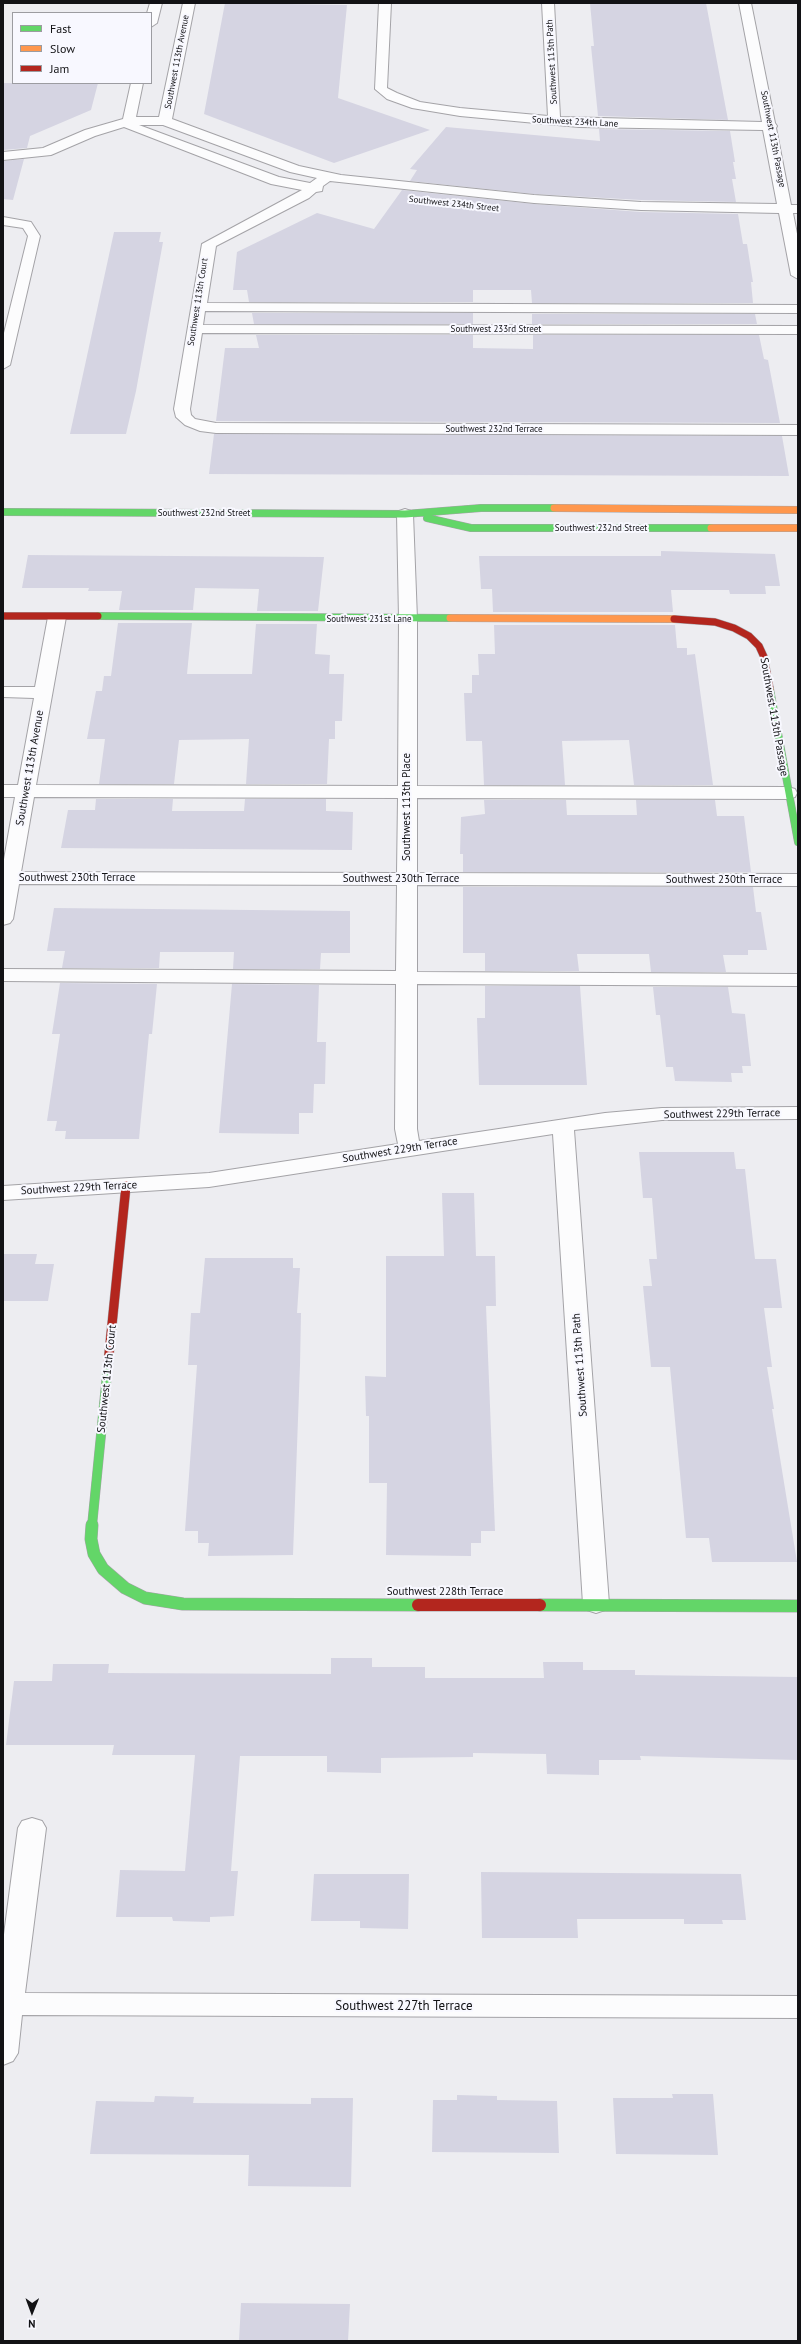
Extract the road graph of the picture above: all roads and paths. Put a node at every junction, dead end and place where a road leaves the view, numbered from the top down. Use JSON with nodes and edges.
{"nodes":[{"id":1,"x":156,"y":3,"type":"edge"},
{"id":2,"x":189,"y":3,"type":"edge"},
{"id":3,"x":385,"y":3,"type":"edge"},
{"id":4,"x":548,"y":3,"type":"edge"},
{"id":5,"x":746,"y":3,"type":"edge"},
{"id":6,"x":152,"y":19,"type":"edge"},
{"id":7,"x":137,"y":84,"type":"edge"},
{"id":8,"x":165,"y":121,"type":"junction"},
{"id":9,"x":553,"y":121,"type":"junction"},
{"id":10,"x":125,"y":122,"type":"junction"},
{"id":11,"x":771,"y":126,"type":"junction"},
{"id":12,"x":3,"y":156,"type":"edge"},
{"id":13,"x":327,"y":176,"type":"junction"},
{"id":14,"x":314,"y":187,"type":"junction"},
{"id":15,"x":395,"y":198,"type":"dead end"},
{"id":16,"x":509,"y":210,"type":"dead end"},
{"id":17,"x":792,"y":215,"type":"edge"},
{"id":18,"x":3,"y":221,"type":"edge"},
{"id":19,"x":798,"y":275,"type":"edge"},
{"id":20,"x":198,"y":307,"type":"junction"},
{"id":21,"x":798,"y":309,"type":"edge"},
{"id":22,"x":194,"y":329,"type":"junction"},
{"id":23,"x":798,"y":330,"type":"edge"},
{"id":24,"x":3,"y":365,"type":"edge"},
{"id":25,"x":190,"y":422,"type":"joint"},
{"id":26,"x":798,"y":430,"type":"edge"},
{"id":27,"x":798,"y":510,"type":"edge"},
{"id":28,"x":3,"y":512,"type":"edge"},
{"id":29,"x":405,"y":514,"type":"junction"},
{"id":30,"x":798,"y":528,"type":"edge"},
{"id":31,"x":3,"y":616,"type":"edge"},
{"id":32,"x":57,"y":617,"type":"junction"},
{"id":33,"x":408,"y":619,"type":"junction"},
{"id":34,"x":734,"y":628,"type":"joint"},
{"id":35,"x":3,"y":692,"type":"edge"},
{"id":36,"x":44,"y":693,"type":"junction"},
{"id":37,"x":3,"y":791,"type":"edge"},
{"id":38,"x":26,"y":791,"type":"junction"},
{"id":39,"x":407,"y":793,"type":"junction"},
{"id":40,"x":788,"y":793,"type":"junction"},
{"id":41,"x":798,"y":842,"type":"edge"},
{"id":42,"x":7,"y":878,"type":"edge"},
{"id":43,"x":407,"y":879,"type":"junction"},
{"id":44,"x":798,"y":880,"type":"edge"},
{"id":45,"x":3,"y":919,"type":"edge"},
{"id":46,"x":3,"y":975,"type":"edge"},
{"id":47,"x":406,"y":978,"type":"junction"},
{"id":48,"x":798,"y":980,"type":"edge"},
{"id":49,"x":798,"y":1113,"type":"edge"},
{"id":50,"x":563,"y":1125,"type":"junction"},
{"id":51,"x":410,"y":1149,"type":"junction"},
{"id":52,"x":126,"y":1186,"type":"junction"},
{"id":53,"x":3,"y":1193,"type":"edge"},
{"id":54,"x":103,"y":1569,"type":"joint"},
{"id":55,"x":596,"y":1604,"type":"junction"},
{"id":56,"x":798,"y":1606,"type":"edge"},
{"id":57,"x":32,"y":1828,"type":"dead end"},
{"id":58,"x":9,"y":2004,"type":"junction"},
{"id":59,"x":798,"y":2007,"type":"edge"},
{"id":60,"x":3,"y":2052,"type":"edge"}],
"edges":[{"from":1,"to":6,"type":"street"},
{"from":2,"to":8,"type":"street","name":"Southwest 113th Avenue"},
{"from":3,"to":9,"type":"street","name":"Southwest 234th Lane"},
{"from":4,"to":9,"type":"street","name":"Southwest 113th Path"},
{"from":5,"to":11,"type":"street","name":"Southwest 113th Passage"},
{"from":7,"to":10,"type":"street"},
{"from":8,"to":10,"type":"street"},
{"from":8,"to":13,"type":"street","name":"Southwest 234th Street"},
{"from":9,"to":11,"type":"street","name":"Southwest 234th Lane"},
{"from":10,"to":12,"type":"street"},
{"from":10,"to":14,"type":"street","name":"Southwest 234th Street"},
{"from":11,"to":17,"type":"street","name":"Southwest 113th Passage"},
{"from":13,"to":14,"type":"street","name":"Southwest 113th Court"},
{"from":13,"to":17,"type":"street","name":"Southwest 234th Street"},
{"from":14,"to":15,"type":"street","name":"Southwest 234th Street"},
{"from":14,"to":20,"type":"street","name":"Southwest 113th Court"},
{"from":16,"to":17,"type":"street","name":"Southwest 234th Street"},
{"from":17,"to":19,"type":"street","name":"Southwest 113th Passage"},
{"from":18,"to":24,"type":"lane"},
{"from":20,"to":21,"type":"street","name":"Southwest 233rd Street"},
{"from":20,"to":22,"type":"street","name":"Southwest 113th Court"},
{"from":22,"to":23,"type":"street","name":"Southwest 233rd Street"},
{"from":22,"to":25,"type":"street","name":"Southwest 113th Court"},
{"from":25,"to":26,"type":"street","name":"Southwest 232nd Terrace"},
{"from":27,"to":29,"type":"street","name":"Southwest 232nd Street"},
{"from":28,"to":29,"type":"street","name":"Southwest 232nd Street"},
{"from":29,"to":30,"type":"street","name":"Southwest 232nd Street"},
{"from":29,"to":33,"type":"street","name":"Southwest 113th Place"},
{"from":31,"to":32,"type":"street","name":"Southwest 231st Lane"},
{"from":32,"to":33,"type":"street","name":"Southwest 231st Lane"},
{"from":32,"to":36,"type":"street","name":"Southwest 113th Avenue"},
{"from":33,"to":34,"type":"street","name":"Southwest 231st Lane"},
{"from":33,"to":39,"type":"street","name":"Southwest 113th Place"},
{"from":34,"to":40,"type":"street","name":"Southwest 113th Passage"},
{"from":35,"to":36,"type":"street"},
{"from":36,"to":38,"type":"street","name":"Southwest 113th Avenue"},
{"from":37,"to":38,"type":"street"},
{"from":38,"to":39,"type":"street"},
{"from":38,"to":42,"type":"street","name":"Southwest 113th Avenue"},
{"from":39,"to":40,"type":"street"},
{"from":39,"to":43,"type":"street","name":"Southwest 113th Place"},
{"from":40,"to":41,"type":"street","name":"Southwest 113th Passage"},
{"from":42,"to":43,"type":"street","name":"Southwest 230th Terrace"},
{"from":42,"to":45,"type":"street","name":"Southwest 113th Avenue"},
{"from":43,"to":44,"type":"street","name":"Southwest 230th Terrace"},
{"from":43,"to":47,"type":"street","name":"Southwest 113th Place"},
{"from":46,"to":47,"type":"street"},
{"from":47,"to":48,"type":"street"},
{"from":47,"to":51,"type":"street","name":"Southwest 113th Place"},
{"from":49,"to":50,"type":"street","name":"Southwest 229th Terrace"},
{"from":50,"to":51,"type":"street","name":"Southwest 229th Terrace"},
{"from":50,"to":55,"type":"street","name":"Southwest 113th Path"},
{"from":51,"to":52,"type":"street","name":"Southwest 229th Terrace"},
{"from":52,"to":53,"type":"street","name":"Southwest 229th Terrace"},
{"from":52,"to":54,"type":"street","name":"Southwest 113th Court"},
{"from":54,"to":55,"type":"street","name":"Southwest 228th Terrace"},
{"from":55,"to":56,"type":"street","name":"Southwest 228th Terrace"},
{"from":57,"to":58,"type":"street"},
{"from":58,"to":59,"type":"street","name":"Southwest 227th Terrace"},
{"from":58,"to":60,"type":"street"}]}
